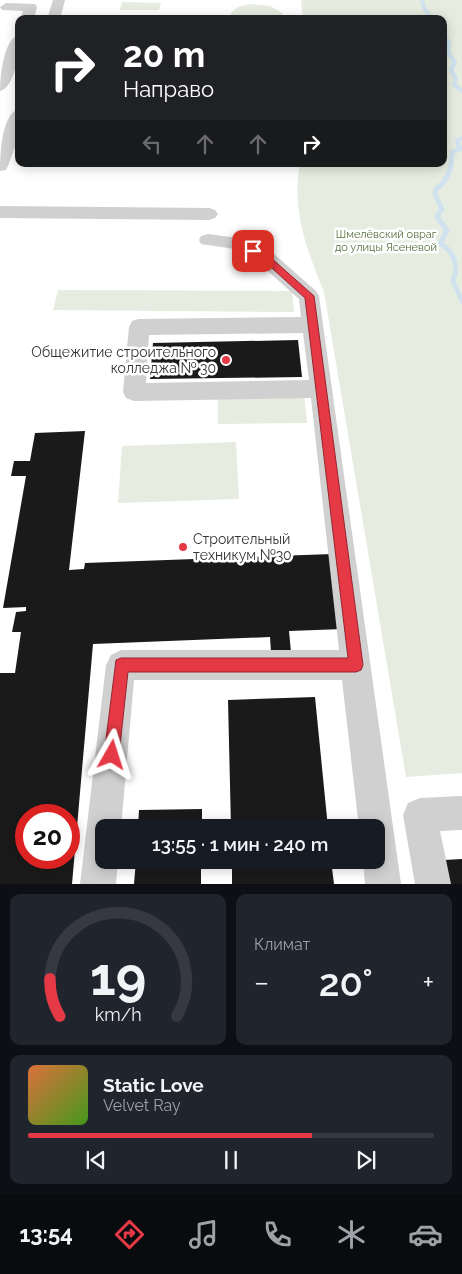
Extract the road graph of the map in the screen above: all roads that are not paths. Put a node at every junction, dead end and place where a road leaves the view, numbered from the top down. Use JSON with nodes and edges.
{"nodes":[{"id":1,"x":59,"y":0,"type":"edge"},
{"id":2,"x":8,"y":4,"type":"edge"},
{"id":3,"x":28,"y":15,"type":"edge"},
{"id":4,"x":54,"y":15,"type":"edge"},
{"id":5,"x":0,"y":20,"type":"edge"},
{"id":6,"x":15,"y":49,"type":"edge"},
{"id":7,"x":0,"y":87,"type":"edge"},
{"id":8,"x":15,"y":130,"type":"edge"},
{"id":9,"x":7,"y":162,"type":"edge"},
{"id":10,"x":0,"y":212,"type":"edge"},
{"id":11,"x":209,"y":214,"type":"dead end"},
{"id":12,"x":208,"y":240,"type":"dead end"},
{"id":13,"x":312,"y":325,"type":"junction"},
{"id":14,"x":321,"y":389,"type":"junction"},
{"id":15,"x":356,"y":665,"type":"junction"},
{"id":16,"x":462,"y":813,"type":"edge"},
{"id":17,"x":105,"y":819,"type":"edge"},
{"id":18,"x":375,"y":819,"type":"edge"},
{"id":19,"x":100,"y":869,"type":"edge"},
{"id":20,"x":381,"y":869,"type":"edge"},
{"id":21,"x":98,"y":884,"type":"edge"},
{"id":22,"x":383,"y":884,"type":"edge"},
{"id":23,"x":433,"y":884,"type":"edge"}],
"edges":[{"from":1,"to":4,"type":"lane"},
{"from":2,"to":3,"type":"lane"},
{"from":2,"to":5,"type":"lane"},
{"from":6,"to":7,"type":"lane"},
{"from":8,"to":9,"type":"lane"},
{"from":10,"to":11,"type":"lane"},
{"from":12,"to":13,"type":"lane"},
{"from":13,"to":14,"type":"lane"},
{"from":13,"to":14,"type":"lane"},
{"from":14,"to":15,"type":"lane"},
{"from":15,"to":17,"type":"lane"},
{"from":15,"to":18,"type":"lane"},
{"from":16,"to":23,"type":"lane"},
{"from":19,"to":21,"type":"lane"},
{"from":20,"to":22,"type":"lane"}]}
